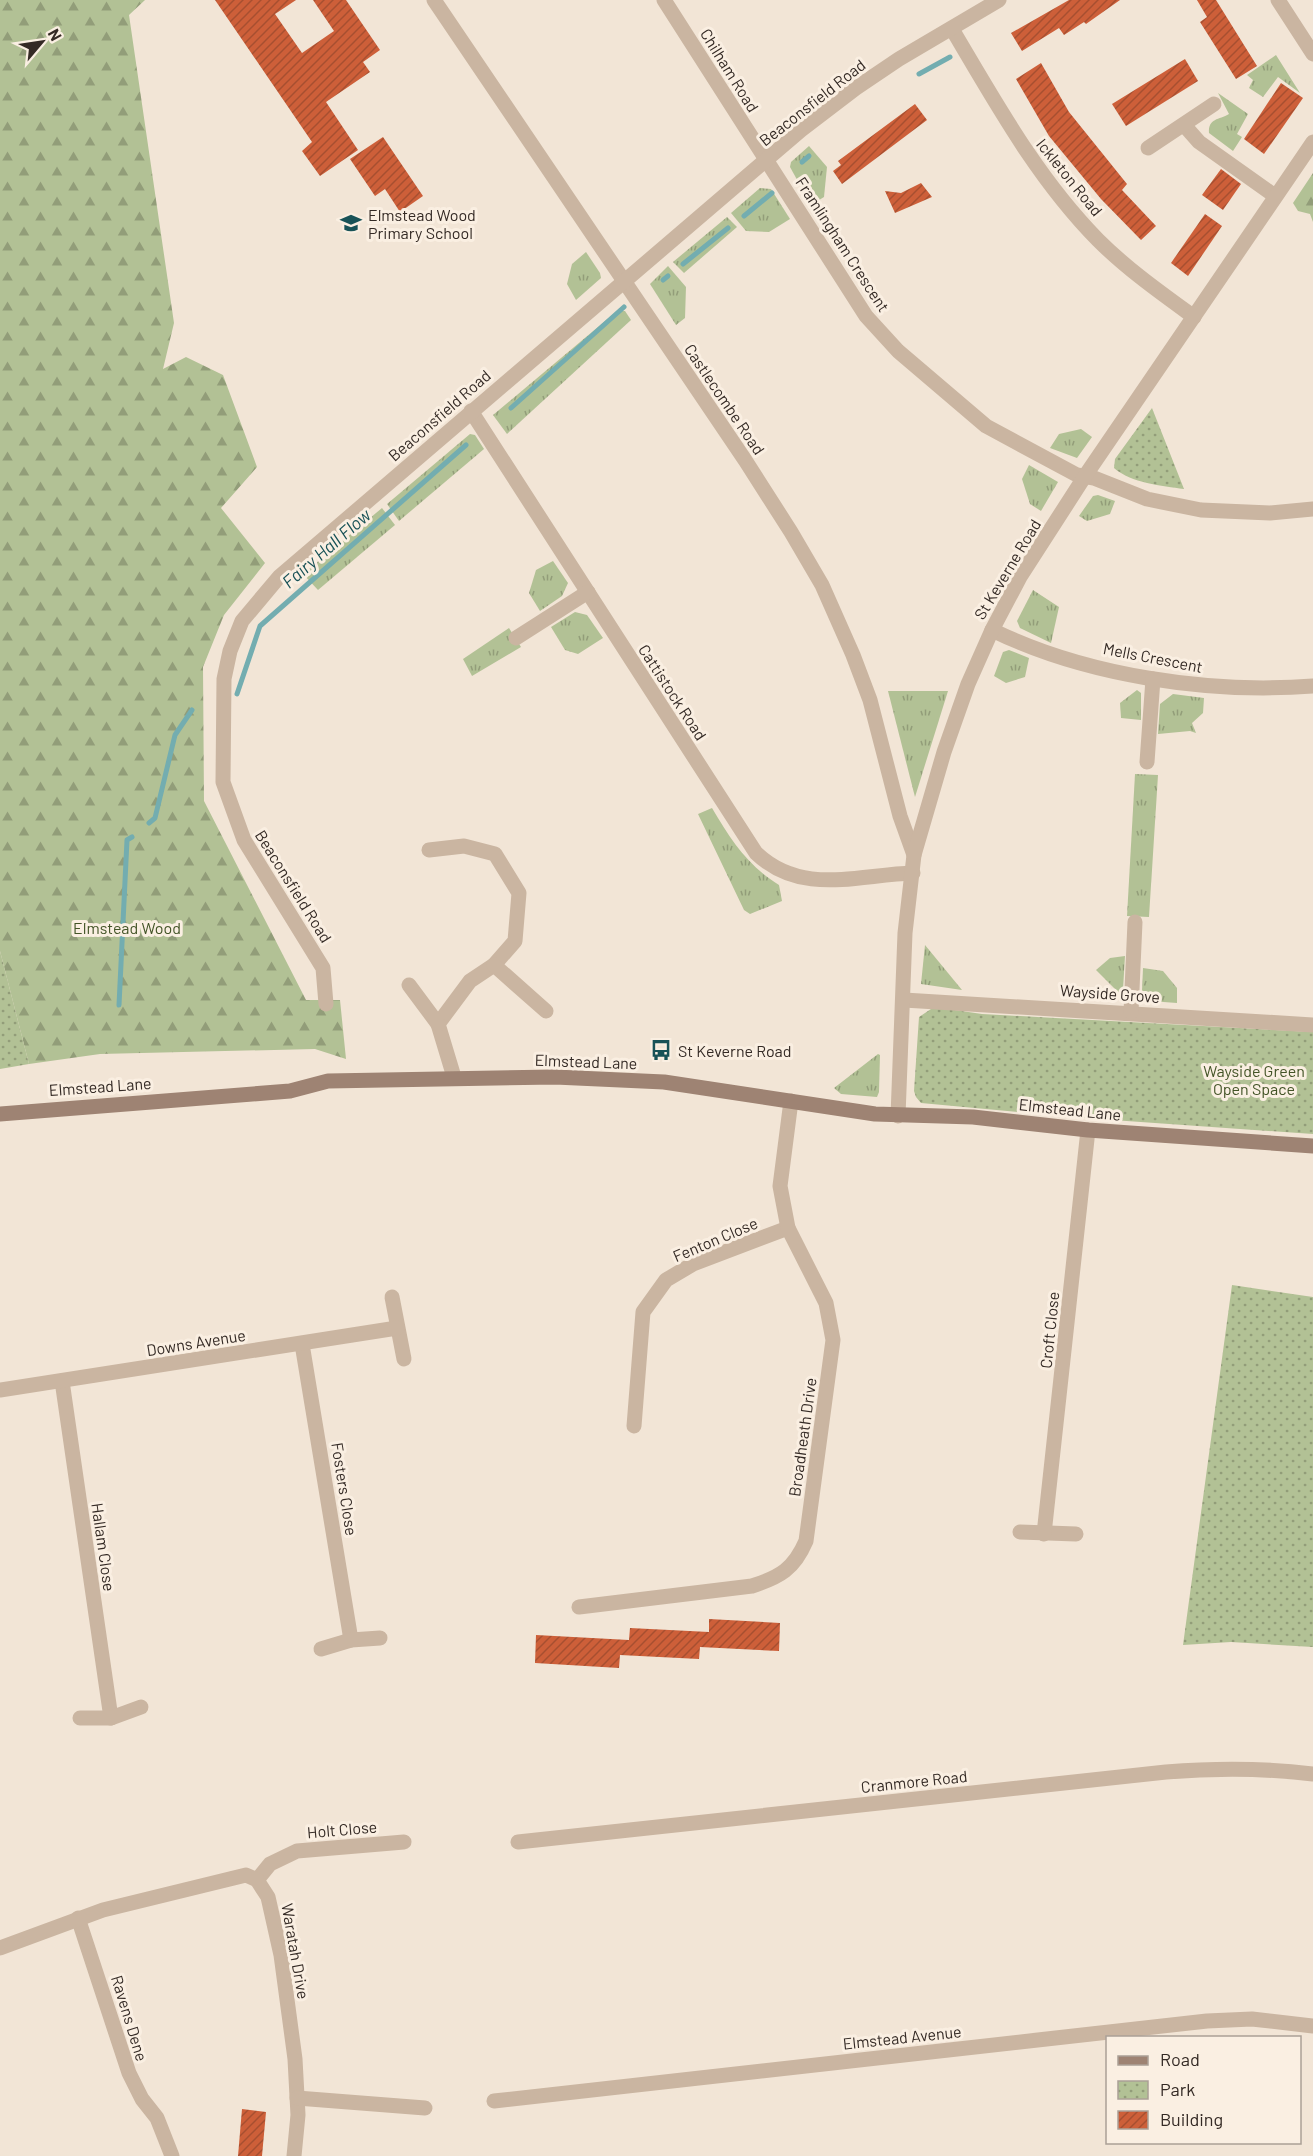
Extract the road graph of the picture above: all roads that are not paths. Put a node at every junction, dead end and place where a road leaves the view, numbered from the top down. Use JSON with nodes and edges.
{"nodes":[{"id":1,"x":434,"y":0,"type":"edge"},
{"id":2,"x":999,"y":0,"type":"edge"},
{"id":3,"x":1278,"y":0,"type":"edge"},
{"id":4,"x":672,"y":3,"type":"edge"},
{"id":5,"x":952,"y":29,"type":"junction"},
{"id":6,"x":1313,"y":54,"type":"edge"},
{"id":7,"x":1214,"y":104,"type":"dead end"},
{"id":8,"x":1184,"y":125,"type":"junction"},
{"id":9,"x":1313,"y":141,"type":"edge"},
{"id":10,"x":1148,"y":148,"type":"dead end"},
{"id":11,"x":766,"y":160,"type":"junction"},
{"id":12,"x":1275,"y":196,"type":"junction"},
{"id":13,"x":624,"y":281,"type":"junction"},
{"id":14,"x":1194,"y":317,"type":"junction"},
{"id":15,"x":471,"y":411,"type":"junction"},
{"id":16,"x":1085,"y":476,"type":"junction"},
{"id":17,"x":1313,"y":509,"type":"edge"},
{"id":18,"x":588,"y":592,"type":"junction"},
{"id":19,"x":992,"y":630,"type":"junction"},
{"id":20,"x":516,"y":638,"type":"dead end"},
{"id":21,"x":1153,"y":679,"type":"junction"},
{"id":22,"x":1313,"y":686,"type":"edge"},
{"id":23,"x":1147,"y":762,"type":"dead end"},
{"id":24,"x":429,"y":850,"type":"dead end"},
{"id":25,"x":914,"y":855,"type":"junction"},
{"id":26,"x":913,"y":873,"type":"junction"},
{"id":27,"x":1135,"y":922,"type":"dead end"},
{"id":28,"x":494,"y":965,"type":"junction"},
{"id":29,"x":409,"y":985,"type":"dead end"},
{"id":30,"x":904,"y":1000,"type":"junction"},
{"id":31,"x":326,"y":1004,"type":"dead end"},
{"id":32,"x":546,"y":1011,"type":"dead end"},
{"id":33,"x":1131,"y":1012,"type":"junction"},
{"id":34,"x":438,"y":1024,"type":"junction"},
{"id":35,"x":1313,"y":1026,"type":"edge"},
{"id":36,"x":454,"y":1077,"type":"junction"},
{"id":37,"x":791,"y":1101,"type":"junction"},
{"id":38,"x":0,"y":1114,"type":"edge"},
{"id":39,"x":898,"y":1116,"type":"junction"},
{"id":40,"x":1088,"y":1130,"type":"junction"},
{"id":41,"x":1313,"y":1146,"type":"edge"},
{"id":42,"x":788,"y":1228,"type":"junction"},
{"id":43,"x":392,"y":1297,"type":"dead end"},
{"id":44,"x":397,"y":1328,"type":"junction"},
{"id":45,"x":302,"y":1344,"type":"junction"},
{"id":46,"x":404,"y":1359,"type":"dead end"},
{"id":47,"x":62,"y":1381,"type":"junction"},
{"id":48,"x":0,"y":1390,"type":"edge"},
{"id":49,"x":634,"y":1426,"type":"dead end"},
{"id":50,"x":1020,"y":1532,"type":"dead end"},
{"id":51,"x":1044,"y":1534,"type":"junction"},
{"id":52,"x":1076,"y":1534,"type":"dead end"},
{"id":53,"x":579,"y":1607,"type":"dead end"},
{"id":54,"x":380,"y":1638,"type":"dead end"},
{"id":55,"x":351,"y":1640,"type":"junction"},
{"id":56,"x":321,"y":1649,"type":"dead end"},
{"id":57,"x":141,"y":1707,"type":"dead end"},
{"id":58,"x":80,"y":1718,"type":"dead end"},
{"id":59,"x":111,"y":1718,"type":"junction"},
{"id":60,"x":1313,"y":1774,"type":"edge"},
{"id":61,"x":404,"y":1842,"type":"dead end"},
{"id":62,"x":518,"y":1842,"type":"dead end"},
{"id":63,"x":257,"y":1880,"type":"junction"},
{"id":64,"x":78,"y":1918,"type":"junction"},
{"id":65,"x":0,"y":1948,"type":"edge"},
{"id":66,"x":1313,"y":2026,"type":"edge"},
{"id":67,"x":297,"y":2098,"type":"junction"},
{"id":68,"x":495,"y":2101,"type":"dead end"},
{"id":69,"x":425,"y":2108,"type":"dead end"},
{"id":70,"x":172,"y":2156,"type":"edge"},
{"id":71,"x":294,"y":2156,"type":"edge"}],
"edges":[{"from":1,"to":13,"type":"street","name":"Castlecombe Road"},
{"from":2,"to":5,"type":"street","name":"Beaconsfield Road"},
{"from":3,"to":6,"type":"street"},
{"from":4,"to":11,"type":"street","name":"Chilham Road"},
{"from":5,"to":11,"type":"street","name":"Beaconsfield Road"},
{"from":5,"to":14,"type":"street","name":"Ickleton Road"},
{"from":7,"to":8,"type":"street"},
{"from":8,"to":10,"type":"street"},
{"from":8,"to":12,"type":"street"},
{"from":9,"to":12,"type":"street","name":"St Keverne Road"},
{"from":11,"to":13,"type":"street","name":"Beaconsfield Road"},
{"from":11,"to":16,"type":"street","name":"Framlingham Crescent"},
{"from":12,"to":14,"type":"street","name":"St Keverne Road"},
{"from":13,"to":15,"type":"street","name":"Beaconsfield Road"},
{"from":13,"to":25,"type":"street","name":"Castlecombe Road"},
{"from":14,"to":16,"type":"street","name":"St Keverne Road"},
{"from":15,"to":18,"type":"street","name":"Cattistock Road"},
{"from":15,"to":31,"type":"street","name":"Beaconsfield Road"},
{"from":16,"to":17,"type":"street","name":"Framlingham Crescent"},
{"from":16,"to":19,"type":"street","name":"St Keverne Road"},
{"from":18,"to":20,"type":"street"},
{"from":18,"to":26,"type":"street","name":"Cattistock Road"},
{"from":19,"to":21,"type":"street","name":"Mells Crescent"},
{"from":19,"to":25,"type":"street","name":"St Keverne Road"},
{"from":21,"to":22,"type":"street","name":"Mells Crescent"},
{"from":21,"to":23,"type":"street"},
{"from":24,"to":28,"type":"street"},
{"from":25,"to":26,"type":"street","name":"St Keverne Road"},
{"from":26,"to":30,"type":"street","name":"St Keverne Road"},
{"from":27,"to":33,"type":"street"},
{"from":28,"to":32,"type":"street"},
{"from":28,"to":34,"type":"street"},
{"from":29,"to":34,"type":"street"},
{"from":30,"to":33,"type":"street","name":"Wayside Grove"},
{"from":30,"to":39,"type":"street","name":"St Keverne Road"},
{"from":33,"to":35,"type":"street","name":"Wayside Grove"},
{"from":34,"to":36,"type":"street"},
{"from":36,"to":37,"type":"street","name":"Elmstead Lane"},
{"from":36,"to":38,"type":"street","name":"Elmstead Lane"},
{"from":37,"to":39,"type":"street","name":"Elmstead Lane"},
{"from":37,"to":42,"type":"street","name":"Broadheath Drive"},
{"from":39,"to":40,"type":"street","name":"Elmstead Lane"},
{"from":40,"to":41,"type":"street","name":"Elmstead Lane"},
{"from":40,"to":51,"type":"street","name":"Croft Close"},
{"from":42,"to":49,"type":"street","name":"Fenton Close"},
{"from":42,"to":53,"type":"street","name":"Broadheath Drive"},
{"from":43,"to":44,"type":"street"},
{"from":44,"to":45,"type":"street","name":"Downs Avenue"},
{"from":44,"to":46,"type":"street"},
{"from":45,"to":47,"type":"street","name":"Downs Avenue"},
{"from":45,"to":55,"type":"street","name":"Fosters Close"},
{"from":47,"to":48,"type":"street","name":"Downs Avenue"},
{"from":47,"to":59,"type":"street","name":"Hallam Close"},
{"from":50,"to":51,"type":"street"},
{"from":51,"to":52,"type":"street"},
{"from":54,"to":55,"type":"street"},
{"from":55,"to":56,"type":"street"},
{"from":57,"to":59,"type":"street"},
{"from":58,"to":59,"type":"street"},
{"from":60,"to":62,"type":"street","name":"Cranmore Road"},
{"from":61,"to":63,"type":"street","name":"Holt Close"},
{"from":63,"to":64,"type":"street"},
{"from":63,"to":67,"type":"street","name":"Waratah Drive"},
{"from":64,"to":65,"type":"street"},
{"from":64,"to":70,"type":"street","name":"Ravens Dene"},
{"from":66,"to":68,"type":"street","name":"Elmstead Avenue"},
{"from":67,"to":69,"type":"street"},
{"from":67,"to":71,"type":"street","name":"Waratah Drive"}]}
